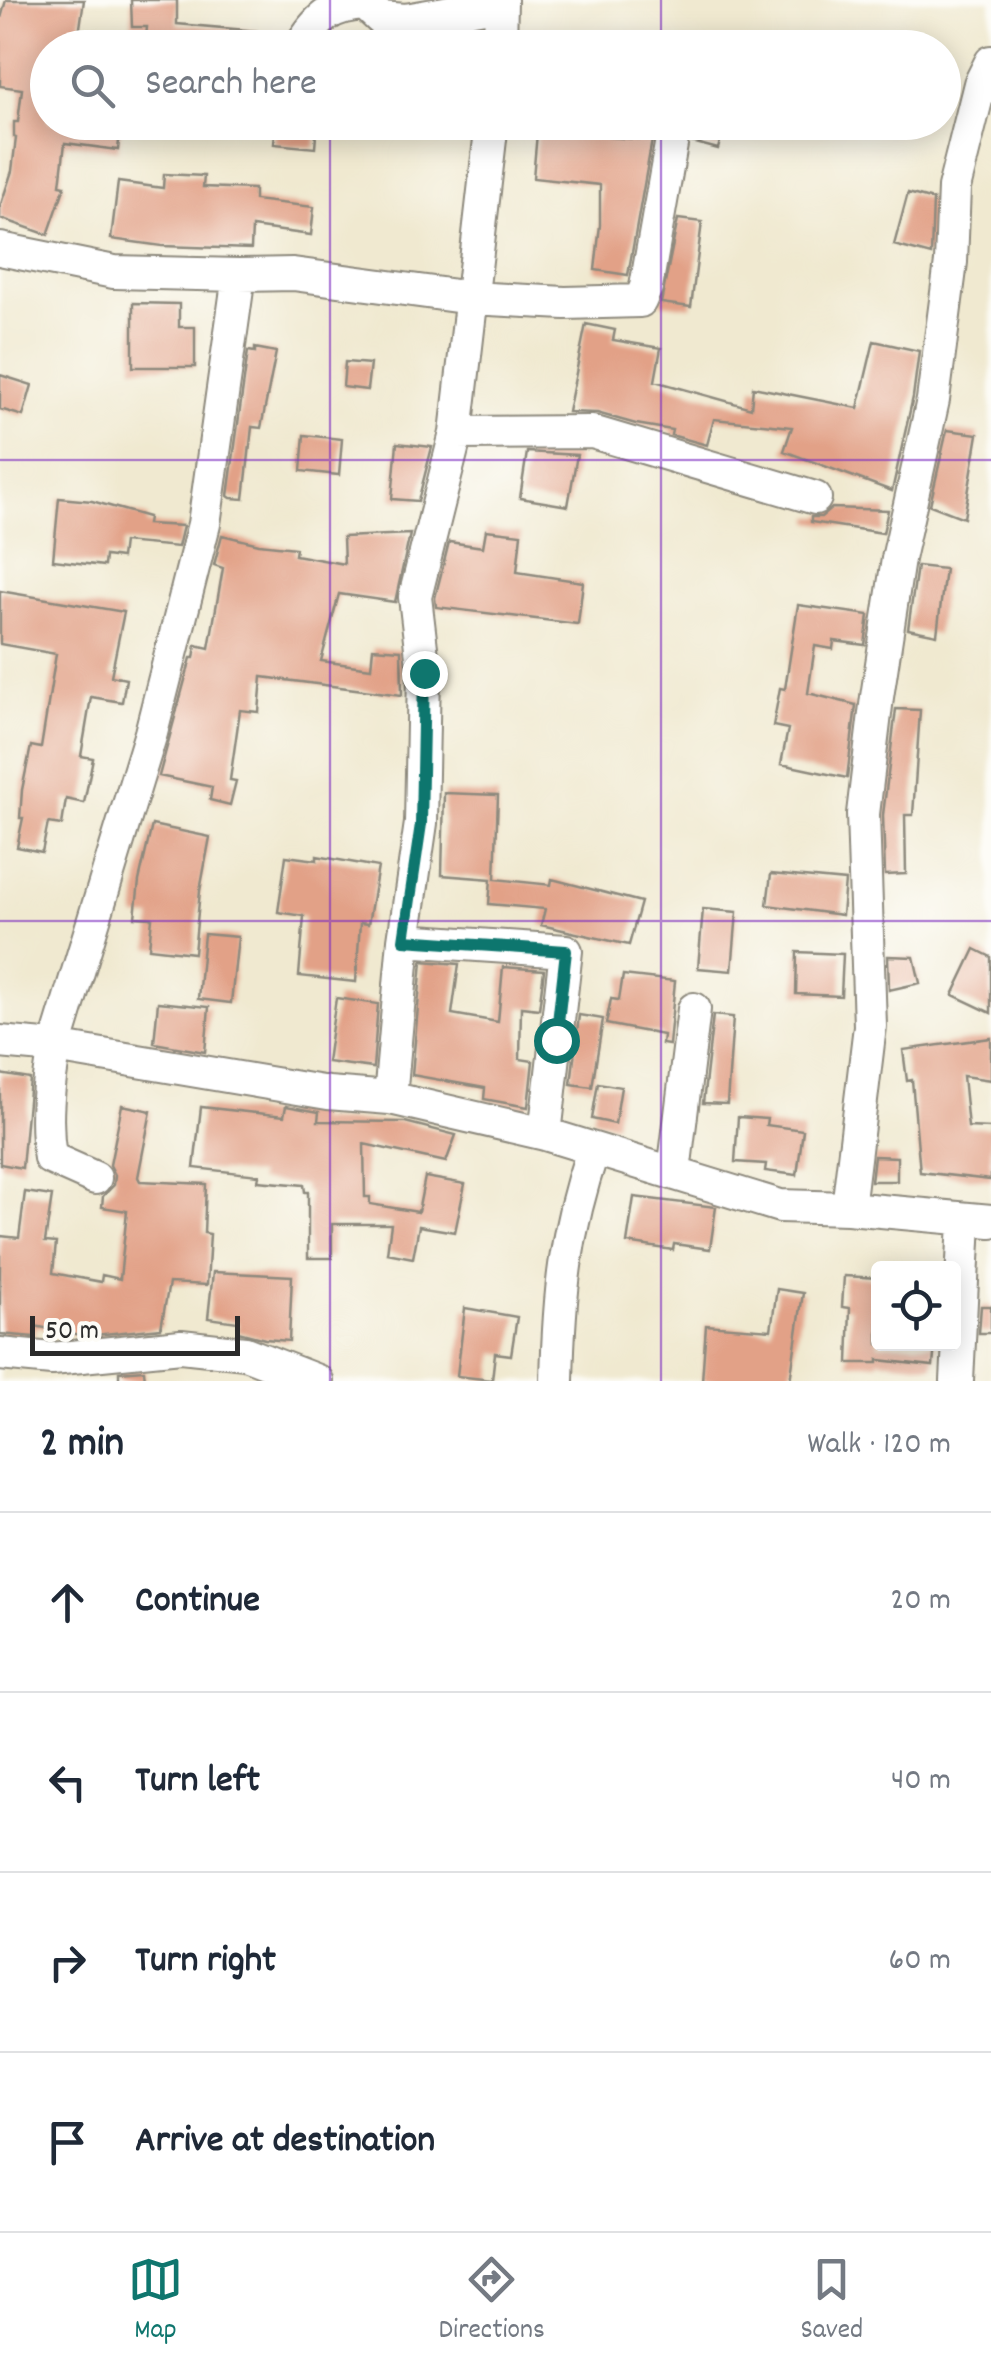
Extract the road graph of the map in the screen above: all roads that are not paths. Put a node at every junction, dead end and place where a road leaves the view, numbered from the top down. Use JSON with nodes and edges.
{"nodes":[{"id":1,"x":501,"y":2,"type":"edge"},
{"id":2,"x":311,"y":30,"type":"edge"},
{"id":3,"x":500,"y":30,"type":"edge"},
{"id":4,"x":991,"y":62,"type":"edge"},
{"id":5,"x":490,"y":140,"type":"edge"},
{"id":6,"x":673,"y":140,"type":"edge"},
{"id":7,"x":0,"y":249,"type":"edge"},
{"id":8,"x":240,"y":275,"type":"junction"},
{"id":9,"x":471,"y":298,"type":"junction"},
{"id":10,"x":456,"y":434,"type":"junction"},
{"id":11,"x":816,"y":498,"type":"dead end"},
{"id":12,"x":404,"y":940,"type":"junction"},
{"id":13,"x":694,"y":1009,"type":"dead end"},
{"id":14,"x":0,"y":1042,"type":"edge"},
{"id":15,"x":55,"y":1047,"type":"junction"},
{"id":16,"x":390,"y":1098,"type":"junction"},
{"id":17,"x":544,"y":1134,"type":"junction"},
{"id":18,"x":593,"y":1150,"type":"junction"},
{"id":19,"x":674,"y":1172,"type":"junction"},
{"id":20,"x":96,"y":1178,"type":"dead end"},
{"id":21,"x":848,"y":1208,"type":"junction"},
{"id":22,"x":978,"y":1221,"type":"edge"},
{"id":23,"x":0,"y":1354,"type":"edge"},
{"id":24,"x":112,"y":1367,"type":"edge"},
{"id":25,"x":317,"y":1381,"type":"edge"},
{"id":26,"x":557,"y":1381,"type":"edge"},
{"id":27,"x":957,"y":1381,"type":"edge"}],
"edges":[{"from":1,"to":2,"type":"street"},
{"from":1,"to":3,"type":"street"},
{"from":4,"to":21,"type":"street"},
{"from":5,"to":9,"type":"street"},
{"from":6,"to":9,"type":"street"},
{"from":7,"to":8,"type":"street"},
{"from":8,"to":9,"type":"street"},
{"from":8,"to":15,"type":"street"},
{"from":9,"to":10,"type":"street"},
{"from":10,"to":11,"type":"street"},
{"from":10,"to":12,"type":"street"},
{"from":12,"to":16,"type":"street"},
{"from":12,"to":17,"type":"street"},
{"from":13,"to":19,"type":"street"},
{"from":14,"to":15,"type":"street"},
{"from":15,"to":16,"type":"street"},
{"from":15,"to":20,"type":"street"},
{"from":16,"to":17,"type":"street"},
{"from":17,"to":18,"type":"street"},
{"from":18,"to":19,"type":"street"},
{"from":18,"to":26,"type":"street"},
{"from":19,"to":21,"type":"street"},
{"from":21,"to":22,"type":"street"},
{"from":22,"to":27,"type":"street"},
{"from":23,"to":24,"type":"street"},
{"from":24,"to":25,"type":"street"}]}
